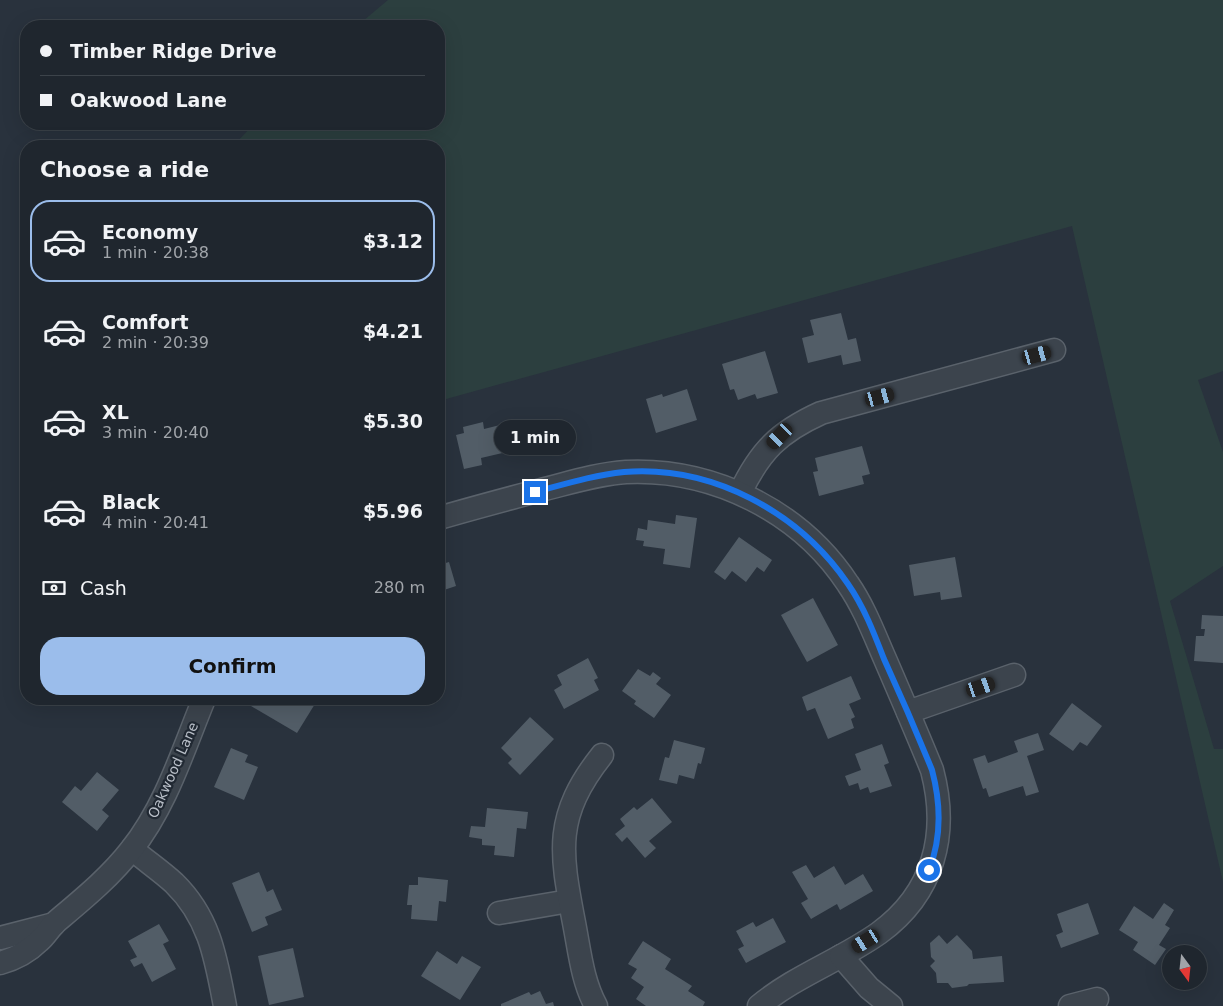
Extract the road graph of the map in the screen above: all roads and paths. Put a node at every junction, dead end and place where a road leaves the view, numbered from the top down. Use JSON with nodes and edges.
{"nodes":[{"id":1,"x":1054,"y":350,"type":"dead end"},
{"id":2,"x":740,"y":493,"type":"junction"},
{"id":3,"x":445,"y":516,"type":"edge"},
{"id":4,"x":1014,"y":675,"type":"dead end"},
{"id":5,"x":202,"y":705,"type":"edge"},
{"id":6,"x":908,"y":712,"type":"junction"},
{"id":7,"x":602,"y":755,"type":"dead end"},
{"id":8,"x":132,"y":850,"type":"junction"},
{"id":9,"x":569,"y":901,"type":"junction"},
{"id":10,"x":499,"y":913,"type":"dead end"},
{"id":11,"x":54,"y":924,"type":"junction"},
{"id":12,"x":0,"y":938,"type":"edge"},
{"id":13,"x":841,"y":956,"type":"junction"},
{"id":14,"x":0,"y":963,"type":"edge"},
{"id":15,"x":1097,"y":999,"type":"dead end"},
{"id":16,"x":225,"y":1006,"type":"edge"},
{"id":17,"x":596,"y":1006,"type":"edge"},
{"id":18,"x":759,"y":1006,"type":"edge"},
{"id":19,"x":891,"y":1006,"type":"edge"},
{"id":20,"x":1070,"y":1006,"type":"edge"}],
"edges":[{"from":1,"to":2,"type":"street"},
{"from":2,"to":3,"type":"street"},
{"from":2,"to":6,"type":"street"},
{"from":4,"to":6,"type":"street"},
{"from":5,"to":8,"type":"street","name":"Oakwood Lane"},
{"from":6,"to":13,"type":"street"},
{"from":7,"to":9,"type":"street"},
{"from":8,"to":11,"type":"street","name":"Oakwood Lane"},
{"from":8,"to":16,"type":"street"},
{"from":9,"to":10,"type":"street"},
{"from":9,"to":17,"type":"street"},
{"from":11,"to":12,"type":"street","name":"Oakwood Lane"},
{"from":11,"to":14,"type":"street","name":"Oakwood Lane"},
{"from":13,"to":18,"type":"street"},
{"from":13,"to":19,"type":"street"},
{"from":15,"to":20,"type":"street"}]}
